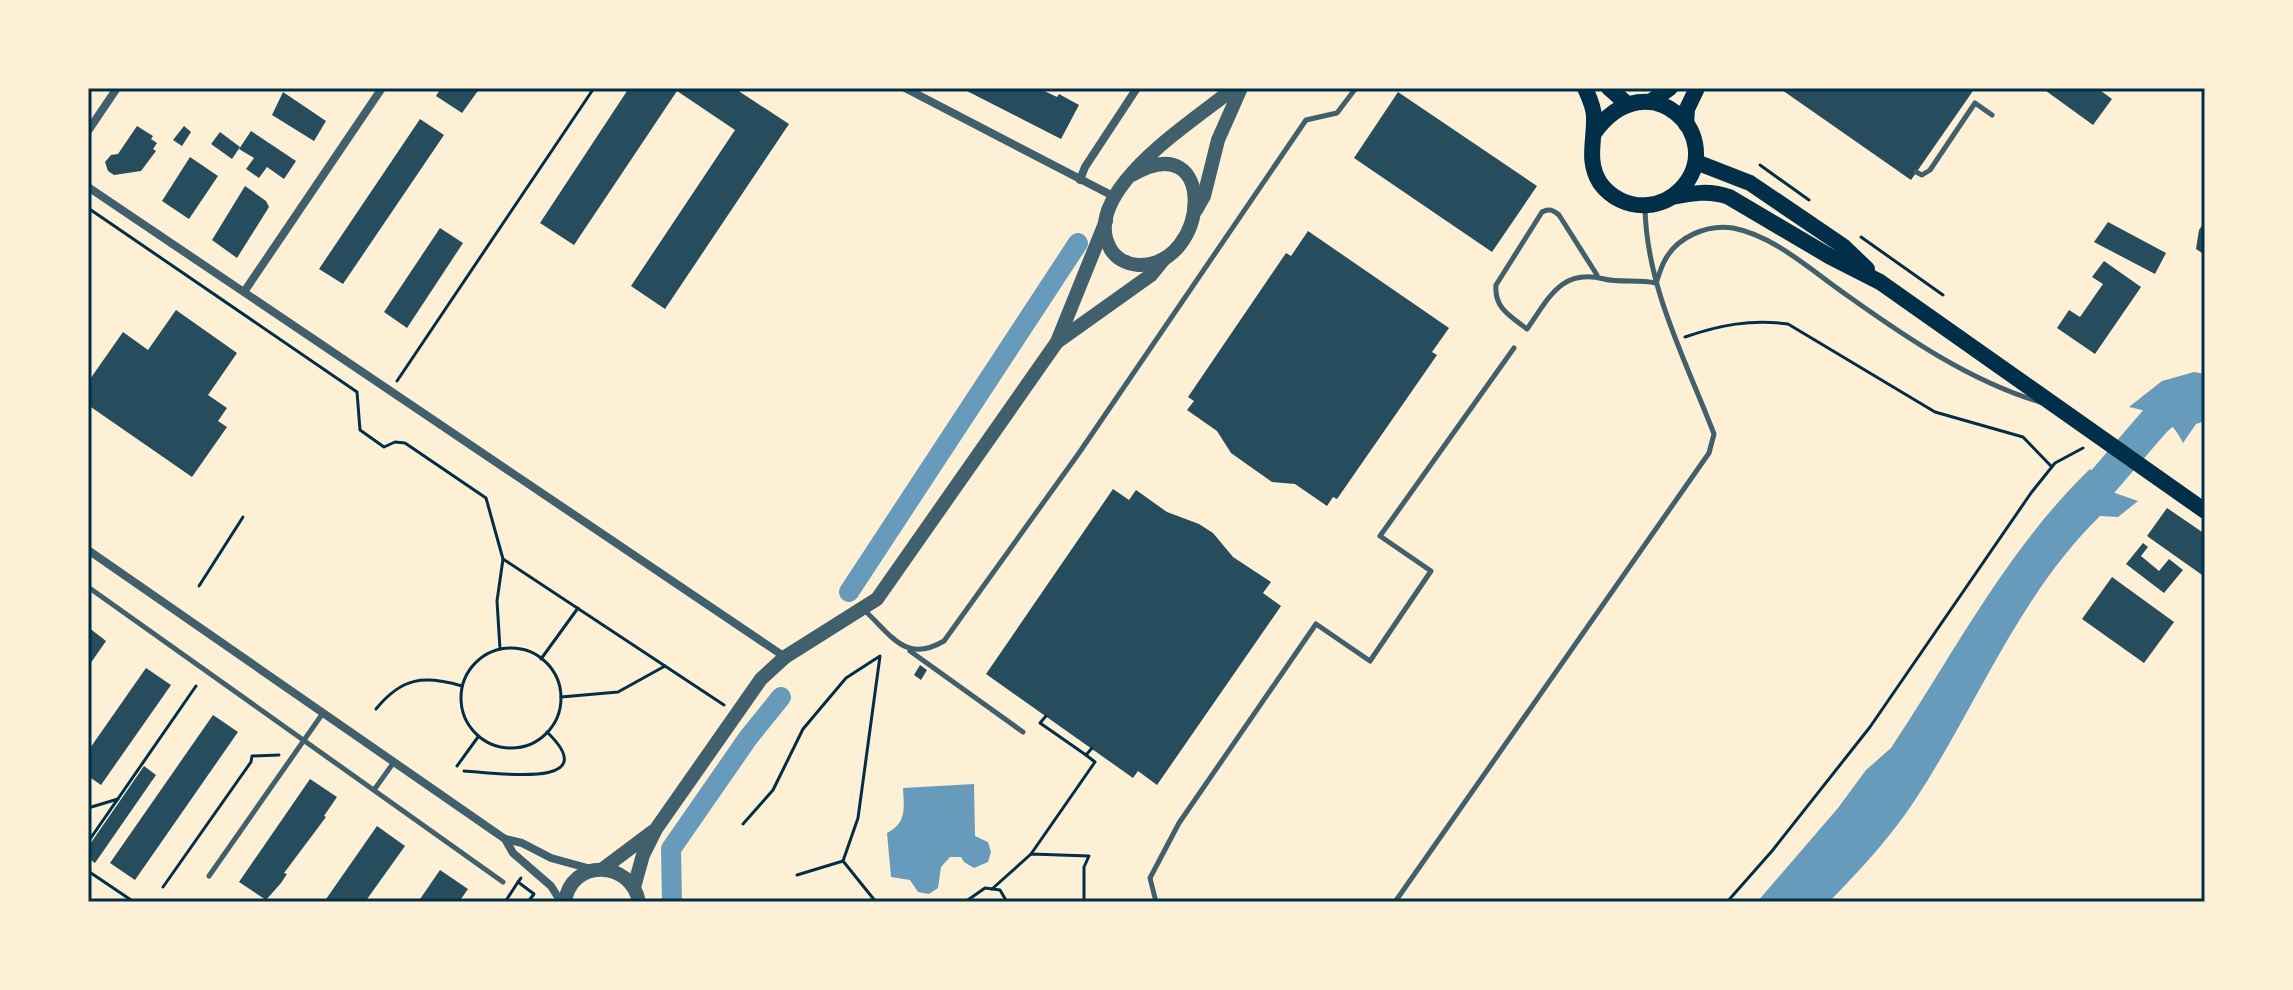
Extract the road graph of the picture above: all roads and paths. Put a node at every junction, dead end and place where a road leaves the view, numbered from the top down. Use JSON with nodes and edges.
{"nodes":[{"id":1,"x":117,"y":88,"type":"edge"},
{"id":2,"x":382,"y":88,"type":"edge"},
{"id":3,"x":594,"y":88,"type":"edge"},
{"id":4,"x":905,"y":88,"type":"edge"},
{"id":5,"x":1137,"y":88,"type":"edge"},
{"id":6,"x":1234,"y":88,"type":"edge"},
{"id":7,"x":1241,"y":88,"type":"edge"},
{"id":8,"x":1356,"y":88,"type":"edge"},
{"id":9,"x":1585,"y":88,"type":"edge"},
{"id":10,"x":1609,"y":88,"type":"edge"},
{"id":11,"x":1670,"y":88,"type":"edge"},
{"id":12,"x":1697,"y":88,"type":"edge"},
{"id":13,"x":1650,"y":102,"type":"junction"},
{"id":14,"x":1626,"y":103,"type":"junction"},
{"id":15,"x":1992,"y":115,"type":"dead end"},
{"id":16,"x":1686,"y":124,"type":"junction"},
{"id":17,"x":88,"y":131,"type":"edge"},
{"id":18,"x":1594,"y":133,"type":"junction"},
{"id":19,"x":1696,"y":162,"type":"junction"},
{"id":20,"x":1916,"y":172,"type":"dead end"},
{"id":21,"x":1132,"y":175,"type":"junction"},
{"id":22,"x":1080,"y":180,"type":"junction"},
{"id":23,"x":88,"y":187,"type":"edge"},
{"id":24,"x":1113,"y":196,"type":"junction"},
{"id":25,"x":1672,"y":197,"type":"junction"},
{"id":26,"x":1645,"y":206,"type":"junction"},
{"id":27,"x":88,"y":208,"type":"edge"},
{"id":28,"x":1196,"y":211,"type":"junction"},
{"id":29,"x":1106,"y":221,"type":"junction"},
{"id":30,"x":1166,"y":256,"type":"junction"},
{"id":31,"x":1597,"y":275,"type":"junction"},
{"id":32,"x":1880,"y":282,"type":"junction"},
{"id":33,"x":1656,"y":283,"type":"junction"},
{"id":34,"x":244,"y":292,"type":"junction"},
{"id":35,"x":1678,"y":340,"type":"junction"},
{"id":36,"x":1057,"y":342,"type":"junction"},
{"id":37,"x":1514,"y":348,"type":"dead end"},
{"id":38,"x":390,"y":391,"type":"junction"},
{"id":39,"x":2060,"y":408,"type":"junction"},
{"id":40,"x":2100,"y":438,"type":"junction"},
{"id":41,"x":2052,"y":467,"type":"junction"},
{"id":42,"x":2205,"y":511,"type":"edge"},
{"id":43,"x":243,"y":517,"type":"dead end"},
{"id":44,"x":88,"y":550,"type":"edge"},
{"id":45,"x":503,"y":559,"type":"junction"},
{"id":46,"x":199,"y":586,"type":"dead end"},
{"id":47,"x":88,"y":587,"type":"edge"},
{"id":48,"x":578,"y":608,"type":"junction"},
{"id":49,"x":863,"y":608,"type":"junction"},
{"id":50,"x":881,"y":646,"type":"dead end"},
{"id":51,"x":500,"y":649,"type":"junction"},
{"id":52,"x":907,"y":649,"type":"junction"},
{"id":53,"x":880,"y":656,"type":"junction"},
{"id":54,"x":785,"y":657,"type":"junction"},
{"id":55,"x":541,"y":659,"type":"junction"},
{"id":56,"x":665,"y":666,"type":"junction"},
{"id":57,"x":196,"y":686,"type":"dead end"},
{"id":58,"x":462,"y":686,"type":"junction"},
{"id":59,"x":561,"y":697,"type":"junction"},
{"id":60,"x":724,"y":705,"type":"dead end"},
{"id":61,"x":376,"y":709,"type":"dead end"},
{"id":62,"x":323,"y":713,"type":"junction"},
{"id":63,"x":1046,"y":716,"type":"dead end"},
{"id":64,"x":1059,"y":725,"type":"dead end"},
{"id":65,"x":547,"y":732,"type":"junction"},
{"id":66,"x":1023,"y":732,"type":"dead end"},
{"id":67,"x":1054,"y":733,"type":"junction"},
{"id":68,"x":1070,"y":733,"type":"dead end"},
{"id":69,"x":478,"y":737,"type":"junction"},
{"id":70,"x":304,"y":740,"type":"junction"},
{"id":71,"x":1064,"y":740,"type":"junction"},
{"id":72,"x":1081,"y":741,"type":"dead end"},
{"id":73,"x":1075,"y":748,"type":"junction"},
{"id":74,"x":1092,"y":748,"type":"dead end"},
{"id":75,"x":279,"y":755,"type":"dead end"},
{"id":76,"x":1086,"y":755,"type":"junction"},
{"id":77,"x":394,"y":762,"type":"junction"},
{"id":78,"x":457,"y":766,"type":"dead end"},
{"id":79,"x":464,"y":771,"type":"dead end"},
{"id":80,"x":374,"y":790,"type":"junction"},
{"id":81,"x":118,"y":799,"type":"junction"},
{"id":82,"x":88,"y":808,"type":"edge"},
{"id":83,"x":743,"y":824,"type":"dead end"},
{"id":84,"x":656,"y":829,"type":"junction"},
{"id":85,"x":505,"y":839,"type":"junction"},
{"id":86,"x":88,"y":842,"type":"edge"},
{"id":87,"x":1031,"y":854,"type":"junction"},
{"id":88,"x":843,"y":861,"type":"junction"},
{"id":89,"x":598,"y":869,"type":"junction"},
{"id":90,"x":88,"y":871,"type":"edge"},
{"id":91,"x":524,"y":875,"type":"dead end"},
{"id":92,"x":797,"y":875,"type":"dead end"},
{"id":93,"x":209,"y":876,"type":"dead end"},
{"id":94,"x":503,"y":882,"type":"dead end"},
{"id":95,"x":163,"y":887,"type":"dead end"},
{"id":96,"x":992,"y":889,"type":"junction"},
{"id":97,"x":639,"y":897,"type":"edge"},
{"id":98,"x":134,"y":902,"type":"edge"},
{"id":99,"x":528,"y":902,"type":"edge"},
{"id":100,"x":563,"y":902,"type":"edge"},
{"id":101,"x":876,"y":902,"type":"edge"},
{"id":102,"x":965,"y":902,"type":"edge"},
{"id":103,"x":1007,"y":902,"type":"edge"},
{"id":104,"x":1084,"y":902,"type":"edge"},
{"id":105,"x":1156,"y":902,"type":"edge"},
{"id":106,"x":1395,"y":902,"type":"edge"},
{"id":107,"x":1727,"y":902,"type":"edge"}],
"edges":[{"from":1,"to":17,"type":"street"},
{"from":2,"to":34,"type":"street"},
{"from":3,"to":38,"type":"path"},
{"from":4,"to":22,"type":"street"},
{"from":5,"to":22,"type":"street"},
{"from":6,"to":21,"type":"street"},
{"from":7,"to":28,"type":"street"},
{"from":8,"to":52,"type":"lane"},
{"from":9,"to":18,"type":"main road"},
{"from":10,"to":14,"type":"main road"},
{"from":11,"to":13,"type":"main road"},
{"from":12,"to":16,"type":"main road"},
{"from":13,"to":14,"type":"main road"},
{"from":13,"to":16,"type":"main road"},
{"from":14,"to":18,"type":"main road"},
{"from":15,"to":20,"type":"lane"},
{"from":16,"to":19,"type":"main road"},
{"from":18,"to":26,"type":"main road"},
{"from":19,"to":25,"type":"main road"},
{"from":19,"to":32,"type":"main road"},
{"from":21,"to":24,"type":"street"},
{"from":21,"to":28,"type":"street"},
{"from":22,"to":24,"type":"street"},
{"from":23,"to":34,"type":"street"},
{"from":24,"to":29,"type":"street"},
{"from":25,"to":26,"type":"main road"},
{"from":25,"to":32,"type":"main road"},
{"from":26,"to":33,"type":"lane"},
{"from":27,"to":45,"type":"path"},
{"from":28,"to":30,"type":"street"},
{"from":29,"to":30,"type":"street"},
{"from":29,"to":36,"type":"street"},
{"from":30,"to":36,"type":"street"},
{"from":31,"to":31,"type":"lane"},
{"from":31,"to":33,"type":"lane"},
{"from":32,"to":39,"type":"main road"},
{"from":33,"to":35,"type":"lane"},
{"from":33,"to":39,"type":"lane"},
{"from":34,"to":38,"type":"street"},
{"from":35,"to":41,"type":"path"},
{"from":35,"to":106,"type":"lane"},
{"from":36,"to":49,"type":"street"},
{"from":37,"to":105,"type":"lane"},
{"from":38,"to":54,"type":"street"},
{"from":39,"to":40,"type":"main road"},
{"from":40,"to":41,"type":"path"},
{"from":40,"to":42,"type":"main road"},
{"from":41,"to":107,"type":"path"},
{"from":43,"to":46,"type":"path"},
{"from":44,"to":62,"type":"street"},
{"from":45,"to":48,"type":"path"},
{"from":45,"to":51,"type":"path"},
{"from":47,"to":70,"type":"lane"},
{"from":48,"to":55,"type":"path"},
{"from":48,"to":56,"type":"path"},
{"from":49,"to":52,"type":"lane"},
{"from":49,"to":54,"type":"street"},
{"from":50,"to":53,"type":"path"},
{"from":51,"to":55,"type":"path"},
{"from":51,"to":58,"type":"path"},
{"from":52,"to":66,"type":"lane"},
{"from":53,"to":83,"type":"path"},
{"from":53,"to":88,"type":"path"},
{"from":54,"to":84,"type":"street"},
{"from":55,"to":59,"type":"path"},
{"from":56,"to":59,"type":"path"},
{"from":56,"to":60,"type":"path"},
{"from":57,"to":81,"type":"path"},
{"from":58,"to":61,"type":"path"},
{"from":58,"to":69,"type":"path"},
{"from":59,"to":65,"type":"path"},
{"from":62,"to":70,"type":"lane"},
{"from":62,"to":77,"type":"street"},
{"from":63,"to":67,"type":"path"},
{"from":64,"to":67,"type":"path"},
{"from":65,"to":69,"type":"path"},
{"from":65,"to":79,"type":"path"},
{"from":67,"to":71,"type":"path"},
{"from":68,"to":71,"type":"path"},
{"from":69,"to":78,"type":"path"},
{"from":70,"to":80,"type":"lane"},
{"from":70,"to":93,"type":"lane"},
{"from":71,"to":73,"type":"path"},
{"from":72,"to":73,"type":"path"},
{"from":73,"to":76,"type":"path"},
{"from":74,"to":76,"type":"path"},
{"from":75,"to":95,"type":"path"},
{"from":76,"to":87,"type":"path"},
{"from":77,"to":80,"type":"lane"},
{"from":77,"to":85,"type":"street"},
{"from":80,"to":94,"type":"lane"},
{"from":81,"to":82,"type":"path"},
{"from":81,"to":86,"type":"path"},
{"from":84,"to":89,"type":"street"},
{"from":84,"to":97,"type":"street"},
{"from":85,"to":89,"type":"street"},
{"from":85,"to":100,"type":"street"},
{"from":87,"to":96,"type":"path"},
{"from":87,"to":104,"type":"path"},
{"from":88,"to":92,"type":"path"},
{"from":88,"to":101,"type":"path"},
{"from":89,"to":97,"type":"street"},
{"from":89,"to":100,"type":"street"},
{"from":90,"to":98,"type":"path"},
{"from":91,"to":99,"type":"path"},
{"from":96,"to":102,"type":"path"},
{"from":96,"to":103,"type":"path"}]}
